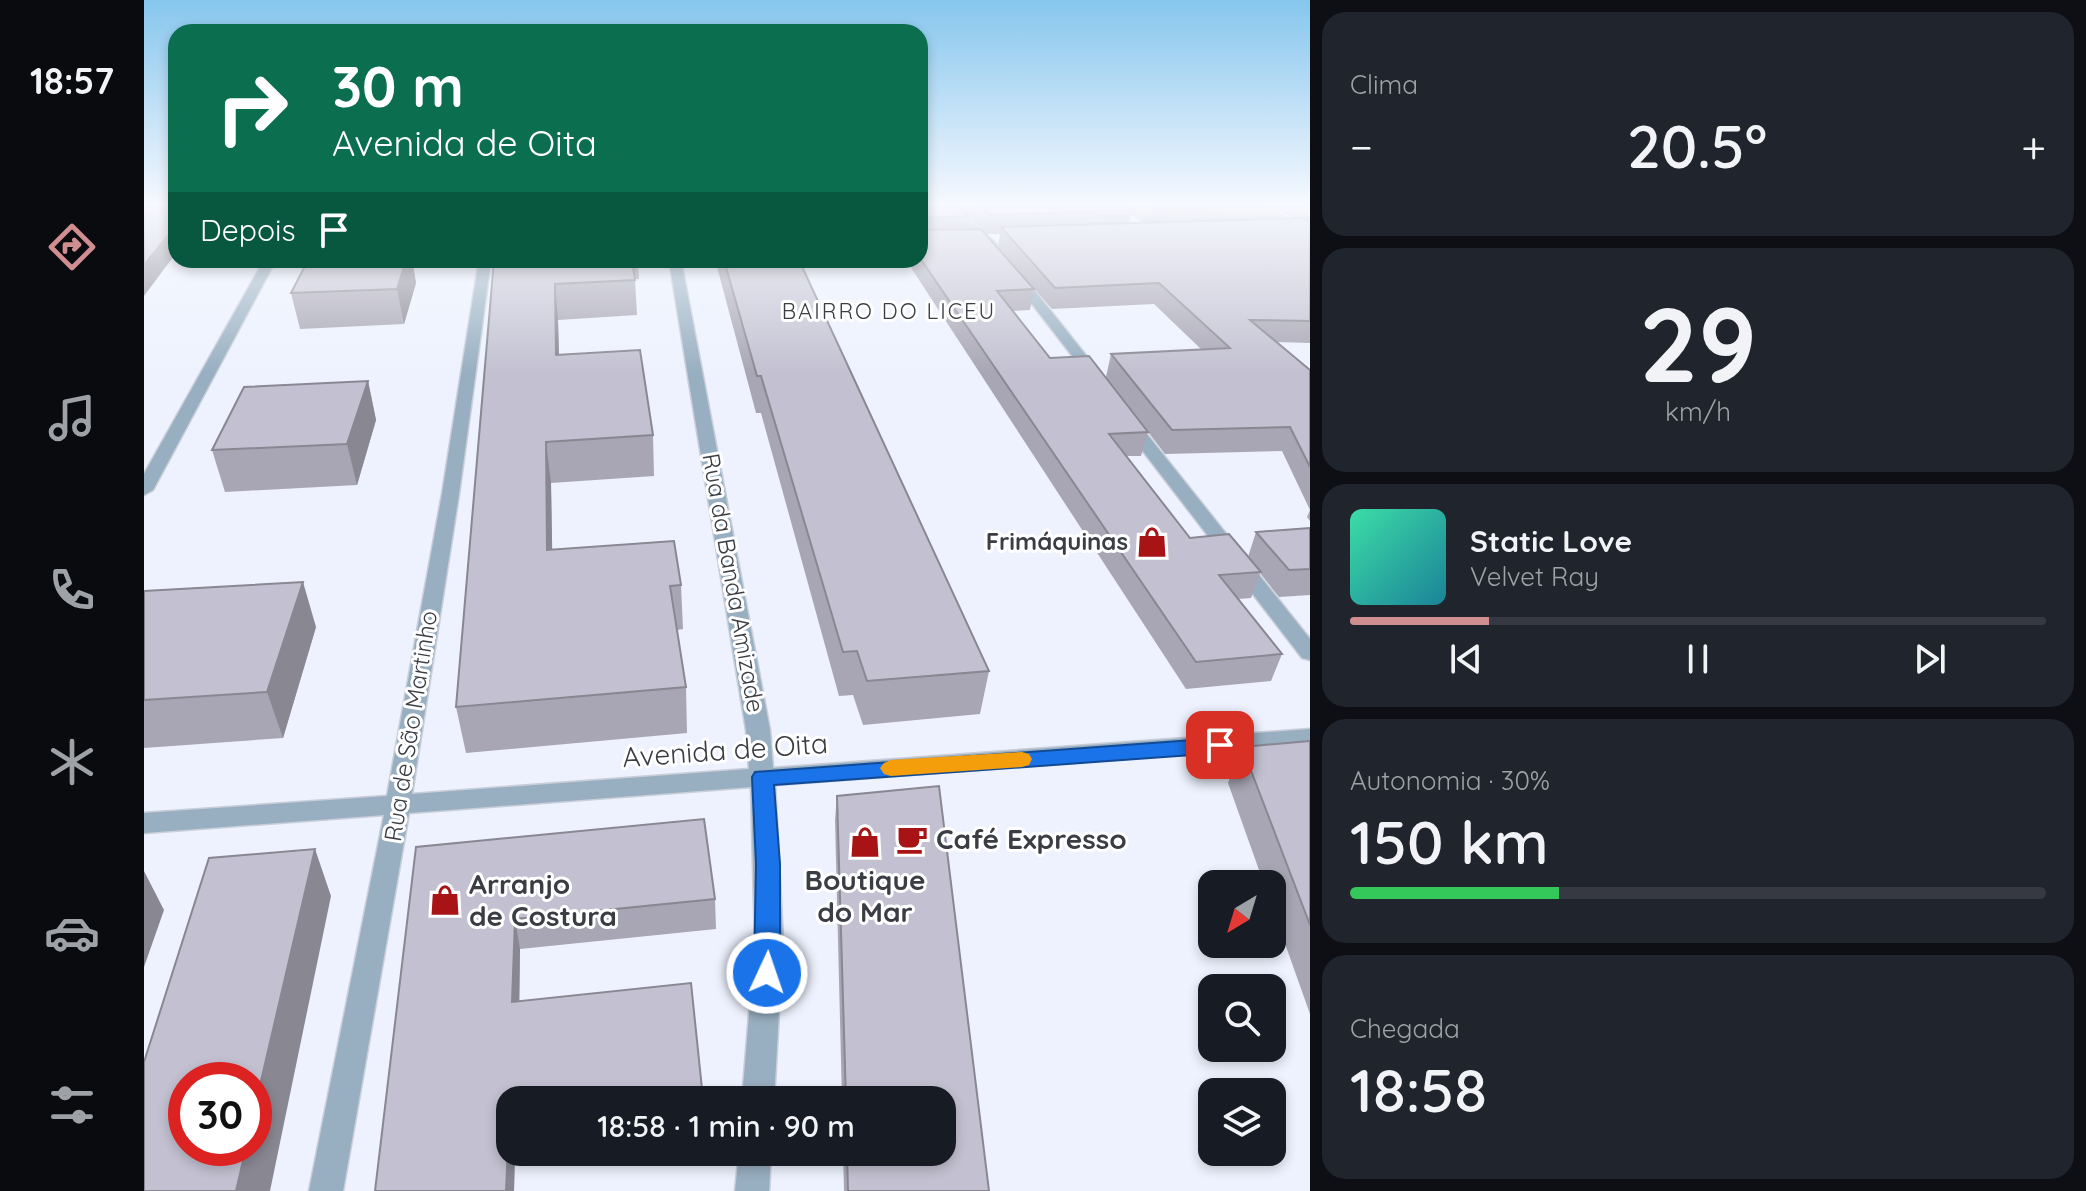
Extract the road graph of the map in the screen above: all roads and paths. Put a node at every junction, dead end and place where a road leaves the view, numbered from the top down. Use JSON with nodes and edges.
{"nodes":[{"id":1,"x":1003,"y":262,"type":"edge"},
{"id":2,"x":266,"y":268,"type":"edge"},
{"id":3,"x":273,"y":268,"type":"edge"},
{"id":4,"x":484,"y":268,"type":"edge"},
{"id":5,"x":676,"y":268,"type":"edge"},
{"id":6,"x":259,"y":285,"type":"junction"},
{"id":7,"x":144,"y":490,"type":"edge"},
{"id":8,"x":1310,"y":653,"type":"edge"},
{"id":9,"x":1310,"y":737,"type":"edge"},
{"id":10,"x":763,"y":777,"type":"junction"},
{"id":11,"x":398,"y":806,"type":"junction"},
{"id":12,"x":144,"y":823,"type":"edge"},
{"id":13,"x":759,"y":1086,"type":"edge"},
{"id":14,"x":754,"y":1166,"type":"edge"},
{"id":15,"x":326,"y":1191,"type":"edge"},
{"id":16,"x":752,"y":1191,"type":"edge"}],
"edges":[{"from":1,"to":8,"type":"street"},
{"from":2,"to":6,"type":"street"},
{"from":3,"to":6,"type":"street"},
{"from":4,"to":11,"type":"street","name":"Rua de São Martinho"},
{"from":5,"to":10,"type":"street","name":"Rua da Banda Amizade"},
{"from":6,"to":7,"type":"street"},
{"from":9,"to":10,"type":"street","name":"Avenida de Oita"},
{"from":10,"to":11,"type":"street","name":"Avenida de Oita"},
{"from":10,"to":13,"type":"street","name":"Rua da Banda Amizade"},
{"from":11,"to":12,"type":"street","name":"Avenida de Oita"},
{"from":11,"to":15,"type":"street","name":"Rua de São Martinho"},
{"from":14,"to":16,"type":"street"}]}
